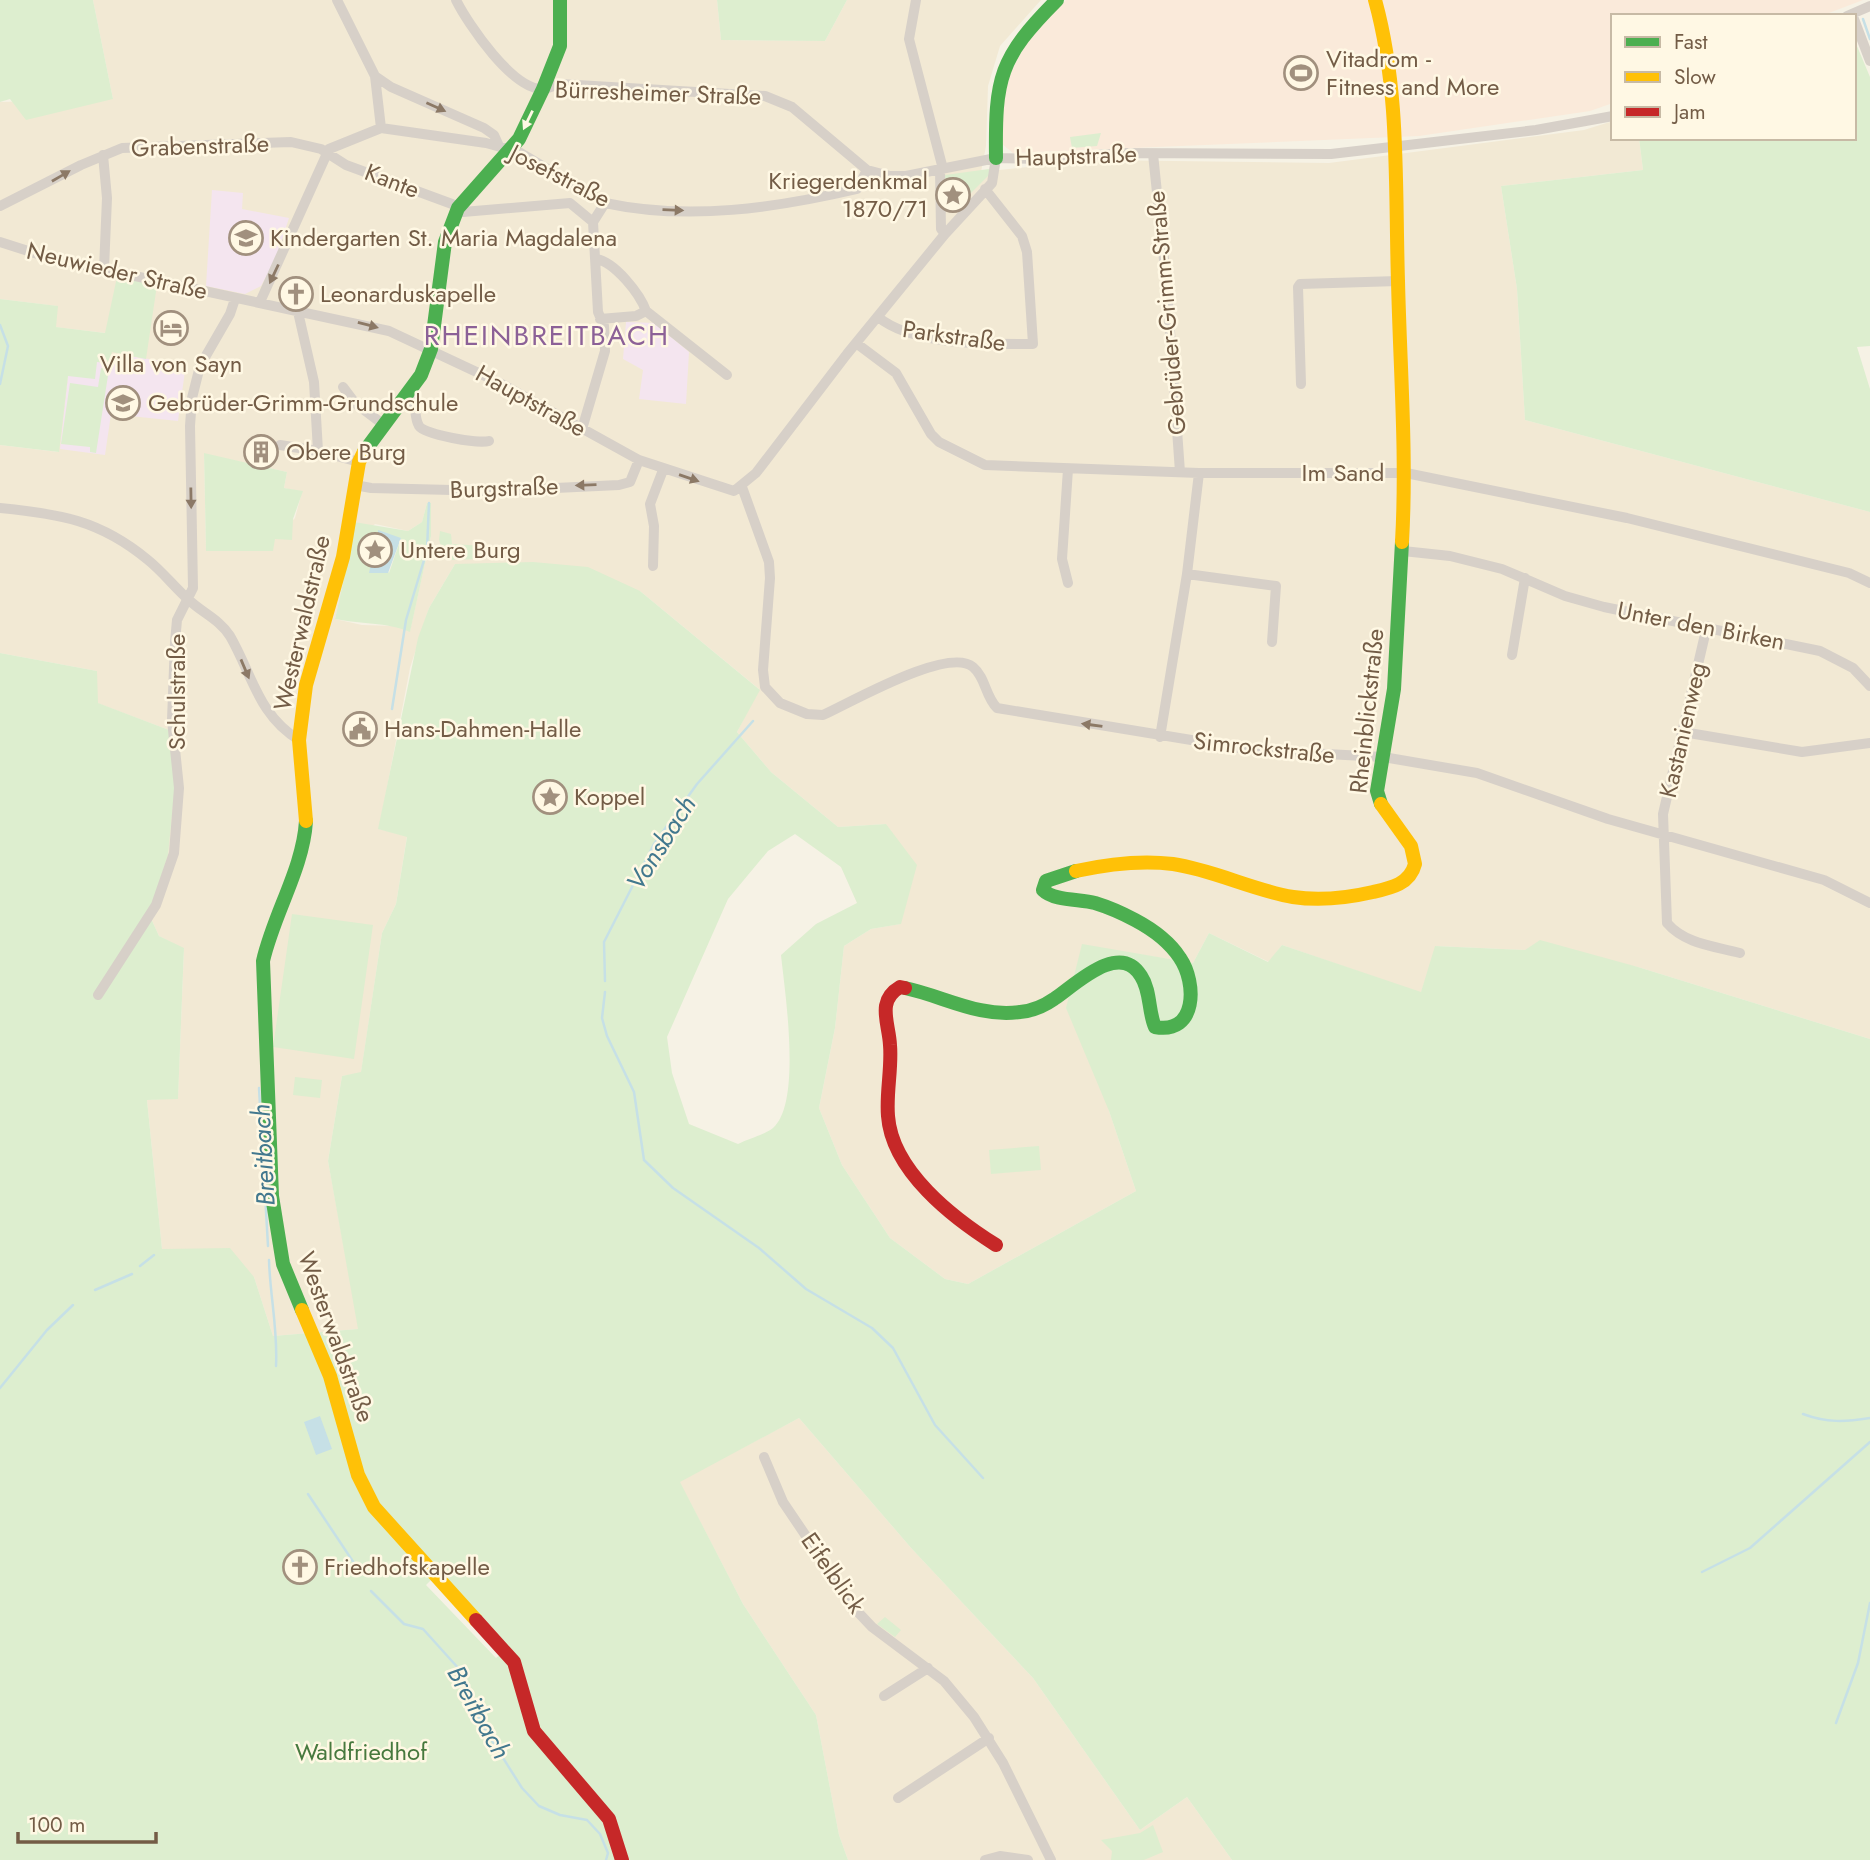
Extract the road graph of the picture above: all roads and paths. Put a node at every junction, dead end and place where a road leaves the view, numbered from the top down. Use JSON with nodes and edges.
{"nodes":[{"id":1,"x":337,"y":0,"type":"edge"},
{"id":2,"x":456,"y":0,"type":"edge"},
{"id":3,"x":560,"y":0,"type":"edge"},
{"id":4,"x":916,"y":0,"type":"edge"},
{"id":5,"x":1057,"y":0,"type":"edge"},
{"id":6,"x":1375,"y":0,"type":"edge"},
{"id":7,"x":1856,"y":28,"type":"edge"},
{"id":8,"x":1870,"y":61,"type":"edge"},
{"id":9,"x":375,"y":76,"type":"junction"},
{"id":10,"x":543,"y":89,"type":"junction"},
{"id":11,"x":1611,"y":116,"type":"edge"},
{"id":12,"x":381,"y":128,"type":"junction"},
{"id":13,"x":505,"y":148,"type":"junction"},
{"id":14,"x":1396,"y":148,"type":"junction"},
{"id":15,"x":327,"y":153,"type":"junction"},
{"id":16,"x":1153,"y":154,"type":"junction"},
{"id":17,"x":103,"y":155,"type":"junction"},
{"id":18,"x":996,"y":158,"type":"junction"},
{"id":19,"x":941,"y":169,"type":"junction"},
{"id":20,"x":867,"y":170,"type":"junction"},
{"id":21,"x":985,"y":189,"type":"junction"},
{"id":22,"x":606,"y":203,"type":"junction"},
{"id":23,"x":0,"y":206,"type":"edge"},
{"id":24,"x":458,"y":208,"type":"junction"},
{"id":25,"x":593,"y":222,"type":"junction"},
{"id":26,"x":945,"y":234,"type":"junction"},
{"id":27,"x":0,"y":242,"type":"edge"},
{"id":28,"x":596,"y":259,"type":"junction"},
{"id":29,"x":104,"y":268,"type":"junction"},
{"id":30,"x":1398,"y":281,"type":"junction"},
{"id":31,"x":235,"y":299,"type":"junction"},
{"id":32,"x":260,"y":302,"type":"junction"},
{"id":33,"x":300,"y":312,"type":"junction"},
{"id":34,"x":646,"y":312,"type":"junction"},
{"id":35,"x":878,"y":317,"type":"junction"},
{"id":36,"x":600,"y":319,"type":"junction"},
{"id":37,"x":856,"y":343,"type":"junction"},
{"id":38,"x":431,"y":348,"type":"junction"},
{"id":39,"x":727,"y":375,"type":"dead end"},
{"id":40,"x":1301,"y":384,"type":"dead end"},
{"id":41,"x":343,"y":387,"type":"dead end"},
{"id":42,"x":409,"y":395,"type":"junction"},
{"id":43,"x":384,"y":425,"type":"junction"},
{"id":44,"x":582,"y":429,"type":"junction"},
{"id":45,"x":489,"y":441,"type":"dead end"},
{"id":46,"x":280,"y":446,"type":"dead end"},
{"id":47,"x":318,"y":451,"type":"junction"},
{"id":48,"x":639,"y":460,"type":"junction"},
{"id":49,"x":359,"y":462,"type":"junction"},
{"id":50,"x":1068,"y":469,"type":"junction"},
{"id":51,"x":663,"y":470,"type":"junction"},
{"id":52,"x":1180,"y":472,"type":"junction"},
{"id":53,"x":1199,"y":473,"type":"junction"},
{"id":54,"x":1406,"y":473,"type":"junction"},
{"id":55,"x":355,"y":485,"type":"junction"},
{"id":56,"x":742,"y":487,"type":"junction"},
{"id":57,"x":0,"y":508,"type":"edge"},
{"id":58,"x":1403,"y":551,"type":"junction"},
{"id":59,"x":653,"y":566,"type":"dead end"},
{"id":60,"x":1187,"y":574,"type":"junction"},
{"id":61,"x":1525,"y":578,"type":"junction"},
{"id":62,"x":1068,"y":583,"type":"dead end"},
{"id":63,"x":1870,"y":583,"type":"edge"},
{"id":64,"x":189,"y":601,"type":"junction"},
{"id":65,"x":1707,"y":626,"type":"junction"},
{"id":66,"x":1272,"y":642,"type":"dead end"},
{"id":67,"x":1512,"y":655,"type":"dead end"},
{"id":68,"x":1870,"y":686,"type":"edge"},
{"id":69,"x":1683,"y":732,"type":"junction"},
{"id":70,"x":1160,"y":737,"type":"junction"},
{"id":71,"x":299,"y":740,"type":"junction"},
{"id":72,"x":1870,"y":743,"type":"edge"},
{"id":73,"x":1384,"y":757,"type":"junction"},
{"id":74,"x":1661,"y":834,"type":"junction"},
{"id":75,"x":1870,"y":903,"type":"edge"},
{"id":76,"x":1740,"y":953,"type":"dead end"},
{"id":77,"x":98,"y":995,"type":"dead end"},
{"id":78,"x":996,"y":1245,"type":"dead end"},
{"id":79,"x":764,"y":1457,"type":"dead end"},
{"id":80,"x":928,"y":1668,"type":"junction"},
{"id":81,"x":884,"y":1696,"type":"dead end"},
{"id":82,"x":989,"y":1738,"type":"junction"},
{"id":83,"x":898,"y":1798,"type":"dead end"},
{"id":84,"x":622,"y":1860,"type":"edge"},
{"id":85,"x":985,"y":1860,"type":"edge"},
{"id":86,"x":1028,"y":1860,"type":"edge"},
{"id":87,"x":1051,"y":1860,"type":"edge"}],
"edges":[{"from":1,"to":9,"type":"street"},
{"from":2,"to":10,"type":"street"},
{"from":3,"to":10,"type":"street"},
{"from":4,"to":19,"type":"street"},
{"from":5,"to":18,"type":"street"},
{"from":6,"to":14,"type":"street","name":"Rheinblickstraße"},
{"from":7,"to":8,"type":"street"},
{"from":9,"to":12,"type":"street"},
{"from":9,"to":13,"type":"street","one_way":true},
{"from":10,"to":13,"type":"street","one_way":true},
{"from":10,"to":20,"type":"street","name":"Bürresheimer Straße"},
{"from":11,"to":14,"type":"street","name":"Hauptstraße"},
{"from":12,"to":13,"type":"street","name":"Josefstraße"},
{"from":12,"to":15,"type":"street","name":"Josefstraße"},
{"from":13,"to":22,"type":"street","name":"Josefstraße"},
{"from":13,"to":24,"type":"street"},
{"from":14,"to":16,"type":"street","name":"Hauptstraße"},
{"from":14,"to":30,"type":"street","name":"Rheinblickstraße"},
{"from":15,"to":17,"type":"street","name":"Grabenstraße"},
{"from":15,"to":24,"type":"street","name":"Kante"},
{"from":15,"to":32,"type":"street","one_way":true},
{"from":16,"to":18,"type":"street","name":"Hauptstraße"},
{"from":16,"to":52,"type":"street","name":"Gebrüder-Grimm-Straße"},
{"from":23,"to":17,"type":"street","name":"Grabenstraße","one_way":true},
{"from":17,"to":29,"type":"street"},
{"from":18,"to":19,"type":"street"},
{"from":18,"to":21,"type":"street","name":"Hauptstraße"},
{"from":19,"to":20,"type":"street"},
{"from":19,"to":26,"type":"street"},
{"from":22,"to":20,"type":"street","name":"Josefstraße","one_way":true},
{"from":21,"to":26,"type":"street","name":"Hauptstraße"},
{"from":21,"to":35,"type":"street","name":"Parkstraße"},
{"from":22,"to":25,"type":"street"},
{"from":24,"to":25,"type":"street","name":"Kante"},
{"from":24,"to":38,"type":"street","name":"Westerwaldstraße"},
{"from":25,"to":28,"type":"street"},
{"from":26,"to":35,"type":"street","name":"Hauptstraße"},
{"from":27,"to":29,"type":"street","name":"Neuwieder Straße"},
{"from":28,"to":34,"type":"street"},
{"from":28,"to":36,"type":"street"},
{"from":29,"to":31,"type":"street","name":"Neuwieder Straße"},
{"from":30,"to":40,"type":"street"},
{"from":30,"to":54,"type":"street","name":"Rheinblickstraße"},
{"from":31,"to":32,"type":"street","name":"Hauptstraße"},
{"from":31,"to":64,"type":"street","name":"Schulstraße","one_way":true},
{"from":32,"to":33,"type":"street","name":"Hauptstraße"},
{"from":33,"to":38,"type":"street","name":"Hauptstraße","one_way":true},
{"from":33,"to":47,"type":"street"},
{"from":34,"to":36,"type":"street"},
{"from":34,"to":39,"type":"street"},
{"from":35,"to":37,"type":"street","name":"Hauptstraße"},
{"from":36,"to":44,"type":"street"},
{"from":37,"to":50,"type":"street","name":"Im Sand"},
{"from":37,"to":56,"type":"street","name":"Hauptstraße"},
{"from":38,"to":42,"type":"street","name":"Westerwaldstraße"},
{"from":38,"to":44,"type":"street","name":"Hauptstraße"},
{"from":41,"to":43,"type":"street"},
{"from":42,"to":43,"type":"street","name":"Westerwaldstraße"},
{"from":42,"to":45,"type":"street"},
{"from":43,"to":49,"type":"street","name":"Westerwaldstraße"},
{"from":44,"to":48,"type":"street","name":"Hauptstraße"},
{"from":46,"to":47,"type":"street"},
{"from":47,"to":49,"type":"street"},
{"from":48,"to":51,"type":"street","name":"Hauptstraße"},
{"from":48,"to":55,"type":"street","name":"Burgstraße","one_way":true},
{"from":49,"to":55,"type":"street","name":"Westerwaldstraße"},
{"from":50,"to":52,"type":"street","name":"Im Sand"},
{"from":50,"to":62,"type":"street"},
{"from":51,"to":56,"type":"street","name":"Hauptstraße","one_way":true},
{"from":51,"to":59,"type":"street"},
{"from":52,"to":53,"type":"street","name":"Im Sand"},
{"from":53,"to":54,"type":"street","name":"Im Sand"},
{"from":53,"to":60,"type":"street"},
{"from":54,"to":58,"type":"street","name":"Rheinblickstraße"},
{"from":54,"to":63,"type":"street","name":"Im Sand"},
{"from":55,"to":71,"type":"street","name":"Westerwaldstraße"},
{"from":70,"to":56,"type":"street","name":"Simrockstraße","one_way":true},
{"from":57,"to":64,"type":"street"},
{"from":58,"to":61,"type":"street","name":"Unter den Birken"},
{"from":58,"to":73,"type":"street","name":"Rheinblickstraße"},
{"from":60,"to":66,"type":"street"},
{"from":60,"to":70,"type":"street"},
{"from":61,"to":65,"type":"street","name":"Unter den Birken"},
{"from":61,"to":67,"type":"street"},
{"from":64,"to":71,"type":"street","one_way":true},
{"from":64,"to":77,"type":"street","name":"Schulstraße"},
{"from":65,"to":68,"type":"street","name":"Unter den Birken"},
{"from":65,"to":69,"type":"street","name":"Kastanienweg"},
{"from":69,"to":72,"type":"street"},
{"from":69,"to":74,"type":"street","name":"Kastanienweg"},
{"from":70,"to":73,"type":"street","name":"Simrockstraße"},
{"from":71,"to":84,"type":"street","name":"Westerwaldstraße"},
{"from":73,"to":74,"type":"street","name":"Simrockstraße"},
{"from":73,"to":78,"type":"street","name":"Rheinblickstraße"},
{"from":74,"to":75,"type":"street","name":"Simrockstraße"},
{"from":74,"to":76,"type":"street"},
{"from":79,"to":80,"type":"street","name":"Eifelblick"},
{"from":80,"to":81,"type":"street"},
{"from":80,"to":82,"type":"street","name":"Eifelblick"},
{"from":82,"to":83,"type":"street"},
{"from":82,"to":87,"type":"street","name":"Eifelblick"},
{"from":85,"to":86,"type":"street"}]}
